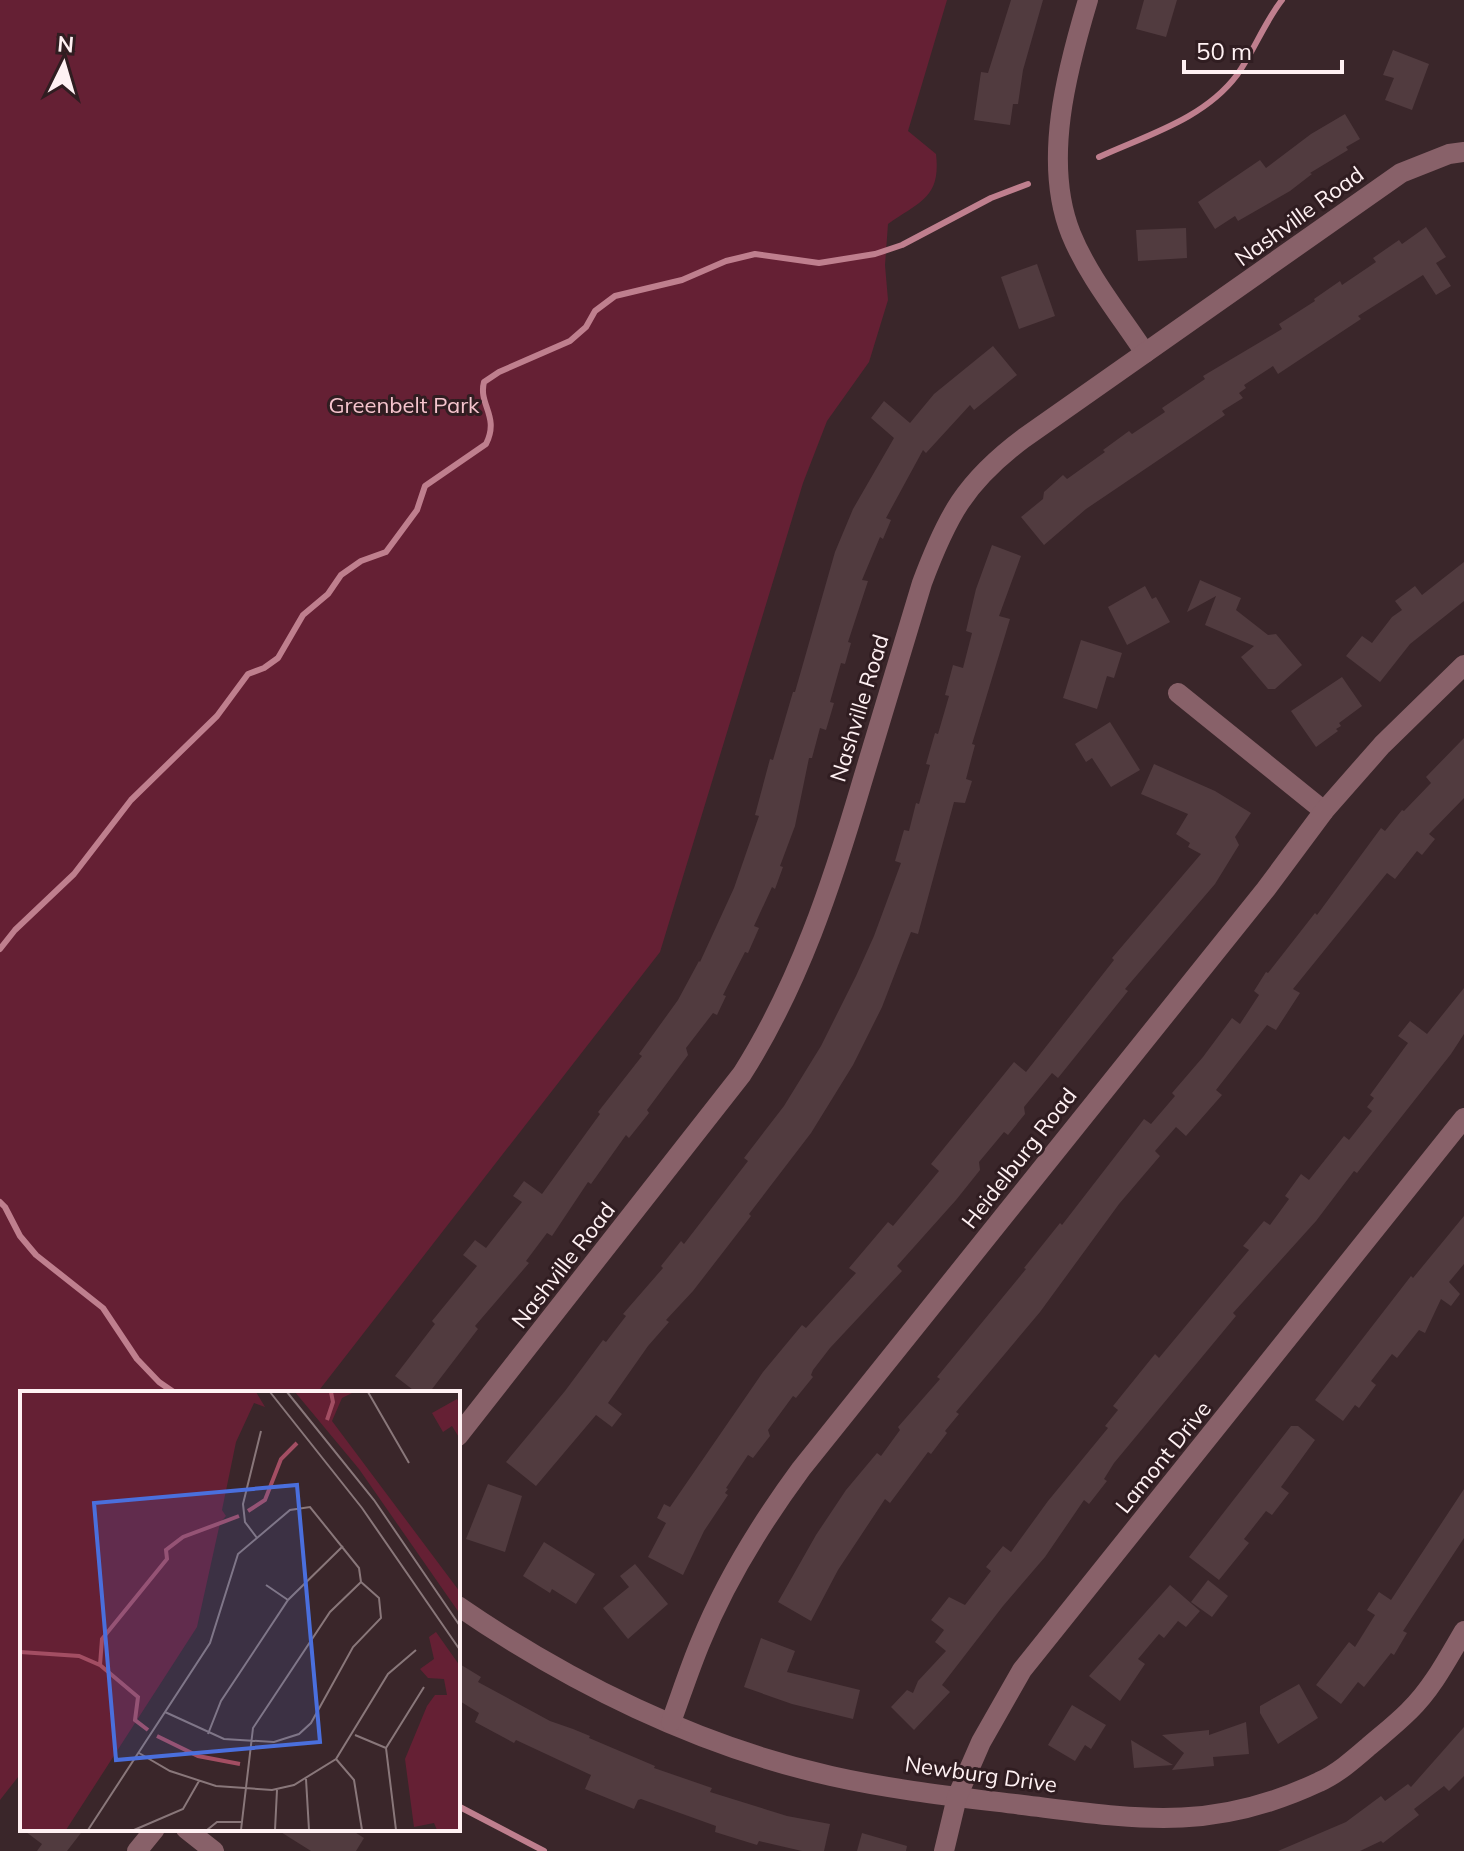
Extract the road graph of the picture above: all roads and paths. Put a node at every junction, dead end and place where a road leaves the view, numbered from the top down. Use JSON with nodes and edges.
{"nodes":[{"id":1,"x":1088,"y":0,"type":"edge"},
{"id":2,"x":1464,"y":152,"type":"edge"},
{"id":3,"x":1145,"y":353,"type":"junction"},
{"id":4,"x":1464,"y":665,"type":"edge"},
{"id":5,"x":1178,"y":693,"type":"dead end"},
{"id":6,"x":1324,"y":811,"type":"junction"},
{"id":7,"x":1464,"y":1118,"type":"edge"},
{"id":8,"x":460,"y":1433,"type":"edge"},
{"id":9,"x":460,"y":1607,"type":"edge"},
{"id":10,"x":1464,"y":1631,"type":"edge"},
{"id":11,"x":671,"y":1722,"type":"junction"},
{"id":12,"x":957,"y":1797,"type":"junction"},
{"id":13,"x":153,"y":1831,"type":"edge"},
{"id":14,"x":189,"y":1831,"type":"edge"},
{"id":15,"x":137,"y":1851,"type":"edge"},
{"id":16,"x":214,"y":1851,"type":"edge"},
{"id":17,"x":944,"y":1851,"type":"edge"}],
"edges":[{"from":1,"to":3,"type":"street"},
{"from":2,"to":3,"type":"street","name":"Nashville Road"},
{"from":3,"to":8,"type":"street","name":"Nashville Road"},
{"from":4,"to":6,"type":"street","name":"Heidelburg Road"},
{"from":5,"to":6,"type":"street"},
{"from":6,"to":11,"type":"street","name":"Heidelburg Road"},
{"from":7,"to":12,"type":"street","name":"Lamont Drive"},
{"from":9,"to":11,"type":"street","name":"Newburg Drive"},
{"from":10,"to":12,"type":"street","name":"Newburg Drive"},
{"from":11,"to":12,"type":"street","name":"Newburg Drive"},
{"from":12,"to":17,"type":"street","name":"Lamont Drive"},
{"from":13,"to":15,"type":"street"},
{"from":14,"to":16,"type":"street"}]}
